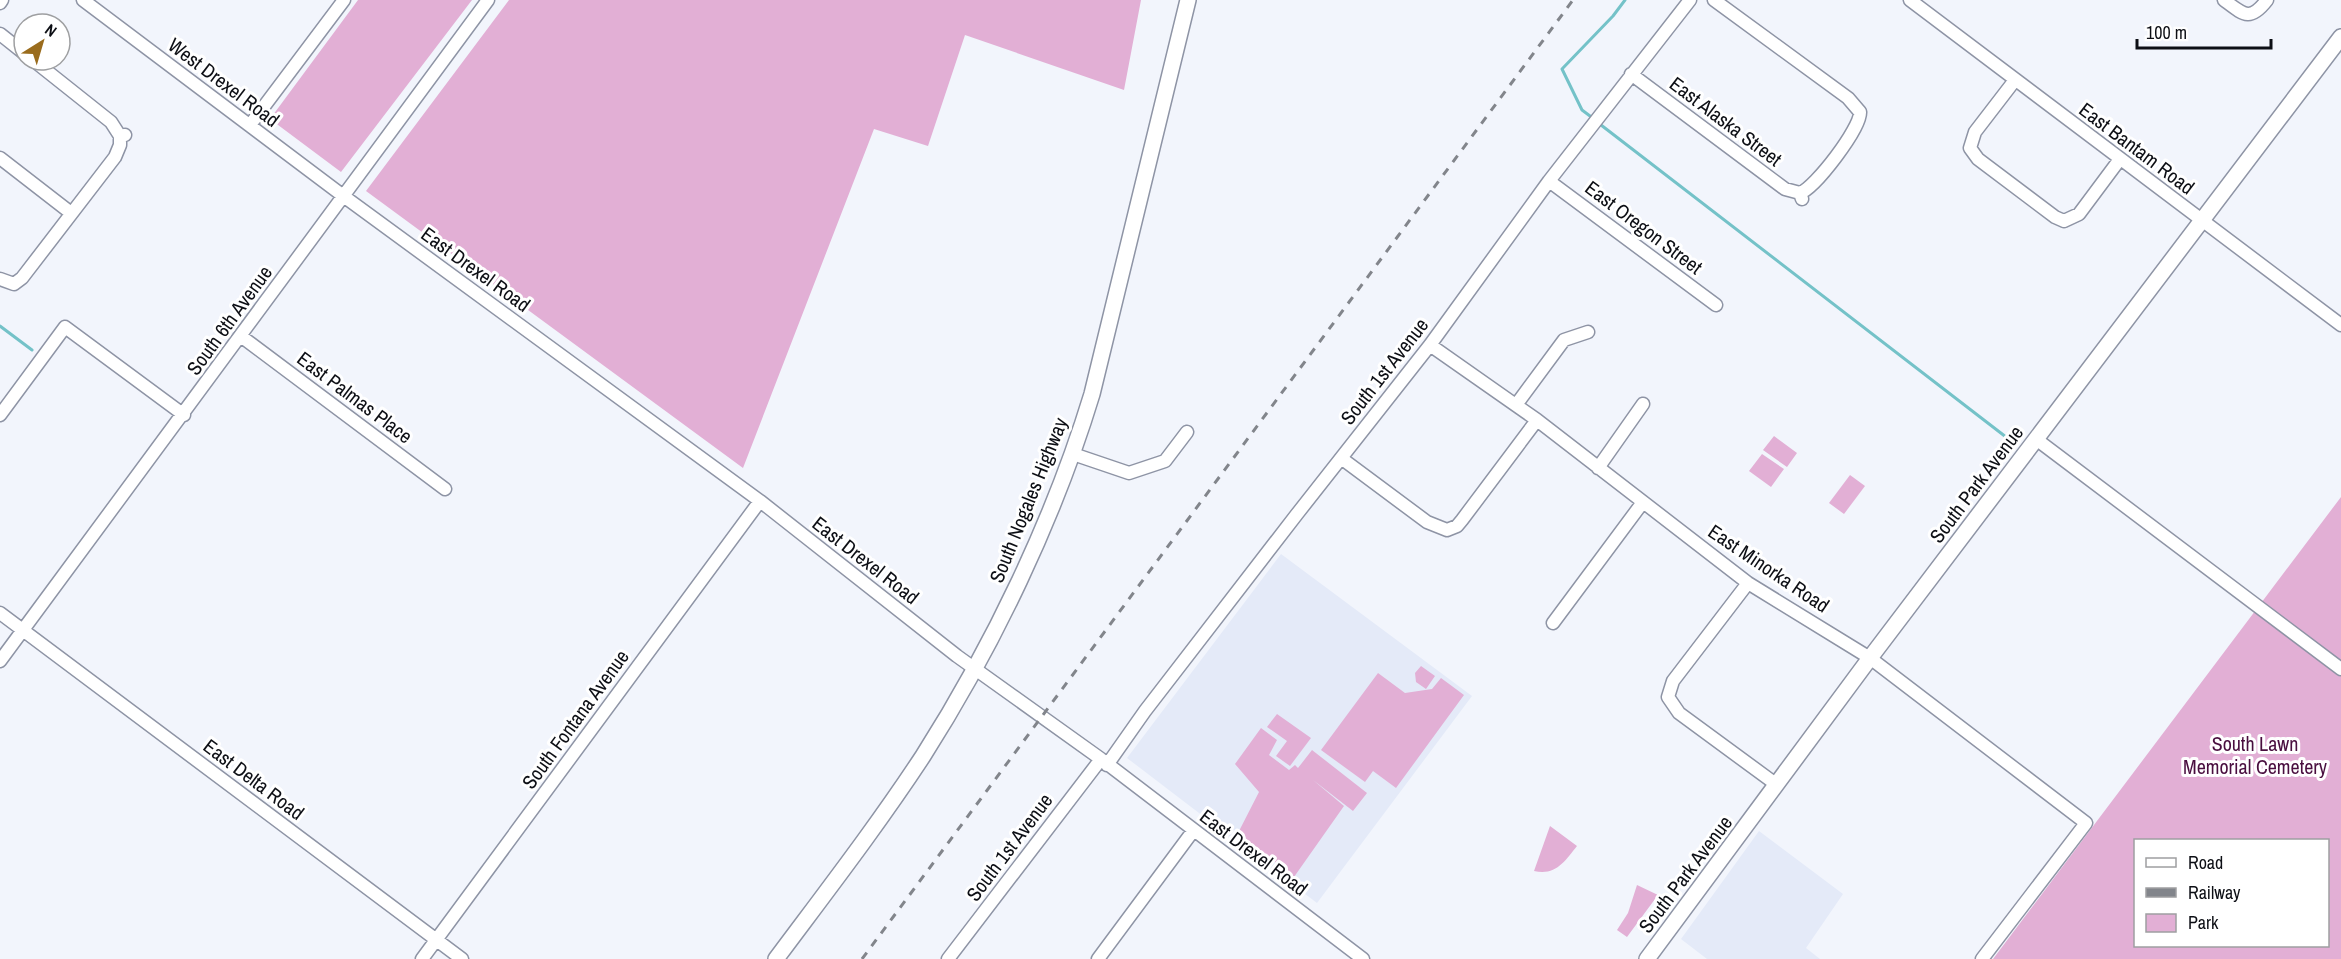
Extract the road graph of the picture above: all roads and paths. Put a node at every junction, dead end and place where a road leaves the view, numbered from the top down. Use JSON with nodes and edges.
{"nodes":[{"id":1,"x":82,"y":0,"type":"edge"},
{"id":2,"x":344,"y":0,"type":"edge"},
{"id":3,"x":488,"y":0,"type":"edge"},
{"id":4,"x":1188,"y":0,"type":"edge"},
{"id":5,"x":1690,"y":0,"type":"edge"},
{"id":6,"x":1714,"y":0,"type":"edge"},
{"id":7,"x":1910,"y":0,"type":"edge"},
{"id":8,"x":2224,"y":0,"type":"edge"},
{"id":9,"x":2267,"y":0,"type":"edge"},
{"id":10,"x":0,"y":34,"type":"edge"},
{"id":11,"x":2341,"y":37,"type":"edge"},
{"id":12,"x":12,"y":44,"type":"edge"},
{"id":13,"x":48,"y":72,"type":"edge"},
{"id":14,"x":1631,"y":74,"type":"junction"},
{"id":15,"x":2015,"y":80,"type":"junction"},
{"id":16,"x":250,"y":126,"type":"junction"},
{"id":17,"x":0,"y":158,"type":"edge"},
{"id":18,"x":2120,"y":159,"type":"junction"},
{"id":19,"x":1549,"y":181,"type":"junction"},
{"id":20,"x":342,"y":195,"type":"junction"},
{"id":21,"x":71,"y":213,"type":"junction"},
{"id":22,"x":2201,"y":221,"type":"junction"},
{"id":23,"x":5,"y":281,"type":"edge"},
{"id":24,"x":1716,"y":305,"type":"dead end"},
{"id":25,"x":2341,"y":325,"type":"edge"},
{"id":26,"x":1588,"y":332,"type":"dead end"},
{"id":27,"x":242,"y":337,"type":"junction"},
{"id":28,"x":1430,"y":345,"type":"junction"},
{"id":29,"x":1643,"y":404,"type":"dead end"},
{"id":30,"x":1516,"y":405,"type":"junction"},
{"id":31,"x":0,"y":415,"type":"edge"},
{"id":32,"x":184,"y":415,"type":"junction"},
{"id":33,"x":1537,"y":420,"type":"junction"},
{"id":34,"x":1187,"y":432,"type":"dead end"},
{"id":35,"x":2036,"y":439,"type":"junction"},
{"id":36,"x":1073,"y":454,"type":"junction"},
{"id":37,"x":1341,"y":458,"type":"junction"},
{"id":38,"x":1598,"y":468,"type":"junction"},
{"id":39,"x":445,"y":489,"type":"dead end"},
{"id":40,"x":760,"y":501,"type":"junction"},
{"id":41,"x":1643,"y":502,"type":"junction"},
{"id":42,"x":1748,"y":583,"type":"junction"},
{"id":43,"x":0,"y":613,"type":"edge"},
{"id":44,"x":1552,"y":623,"type":"dead end"},
{"id":45,"x":23,"y":630,"type":"junction"},
{"id":46,"x":1870,"y":658,"type":"junction"},
{"id":47,"x":0,"y":662,"type":"edge"},
{"id":48,"x":973,"y":668,"type":"junction"},
{"id":49,"x":2341,"y":669,"type":"edge"},
{"id":50,"x":1104,"y":762,"type":"junction"},
{"id":51,"x":1777,"y":785,"type":"junction"},
{"id":52,"x":1193,"y":831,"type":"junction"},
{"id":53,"x":436,"y":940,"type":"junction"},
{"id":54,"x":422,"y":959,"type":"edge"},
{"id":55,"x":462,"y":959,"type":"edge"},
{"id":56,"x":776,"y":959,"type":"edge"},
{"id":57,"x":948,"y":959,"type":"edge"},
{"id":58,"x":1098,"y":959,"type":"edge"},
{"id":59,"x":1363,"y":959,"type":"edge"},
{"id":60,"x":1647,"y":959,"type":"edge"},
{"id":61,"x":1982,"y":959,"type":"edge"}],
"edges":[{"from":1,"to":16,"type":"street","name":"West Drexel Road"},
{"from":2,"to":16,"type":"street"},
{"from":3,"to":20,"type":"street","name":"South 6th Avenue"},
{"from":4,"to":36,"type":"main road","name":"South Nogales Highway"},
{"from":5,"to":14,"type":"street","name":"South 1st Avenue"},
{"from":6,"to":14,"type":"street","name":"East Alaska Street"},
{"from":7,"to":15,"type":"street","name":"East Bantam Road"},
{"from":8,"to":9,"type":"street"},
{"from":10,"to":12,"type":"street"},
{"from":11,"to":22,"type":"main road","name":"South Park Avenue"},
{"from":13,"to":21,"type":"street"},
{"from":14,"to":19,"type":"street","name":"South 1st Avenue"},
{"from":15,"to":18,"type":"street","name":"East Bantam Road"},
{"from":15,"to":18,"type":"street"},
{"from":16,"to":20,"type":"street","name":"West Drexel Road"},
{"from":17,"to":21,"type":"street"},
{"from":18,"to":22,"type":"street","name":"East Bantam Road"},
{"from":19,"to":24,"type":"street","name":"East Oregon Street"},
{"from":19,"to":28,"type":"street","name":"South 1st Avenue"},
{"from":20,"to":27,"type":"street","name":"South 6th Avenue"},
{"from":20,"to":40,"type":"street","name":"East Drexel Road"},
{"from":21,"to":23,"type":"street"},
{"from":22,"to":25,"type":"street","name":"East Bantam Road"},
{"from":22,"to":35,"type":"main road","name":"South Park Avenue"},
{"from":26,"to":30,"type":"street"},
{"from":27,"to":32,"type":"street","name":"South 6th Avenue"},
{"from":27,"to":39,"type":"street","name":"East Palmas Place"},
{"from":28,"to":30,"type":"street","name":"East Minorka Road"},
{"from":28,"to":37,"type":"street","name":"South 1st Avenue"},
{"from":29,"to":38,"type":"street"},
{"from":30,"to":33,"type":"street","name":"East Minorka Road"},
{"from":31,"to":32,"type":"street"},
{"from":32,"to":45,"type":"street","name":"South 6th Avenue"},
{"from":33,"to":37,"type":"street"},
{"from":33,"to":38,"type":"street","name":"East Minorka Road"},
{"from":34,"to":36,"type":"street"},
{"from":35,"to":46,"type":"main road","name":"South Park Avenue"},
{"from":35,"to":49,"type":"street"},
{"from":36,"to":48,"type":"main road","name":"South Nogales Highway"},
{"from":37,"to":50,"type":"street","name":"South 1st Avenue"},
{"from":38,"to":41,"type":"street","name":"East Minorka Road"},
{"from":40,"to":48,"type":"street","name":"East Drexel Road"},
{"from":40,"to":53,"type":"street","name":"South Fontana Avenue"},
{"from":41,"to":42,"type":"street","name":"East Minorka Road"},
{"from":41,"to":44,"type":"street"},
{"from":42,"to":46,"type":"street","name":"East Minorka Road"},
{"from":42,"to":51,"type":"street"},
{"from":43,"to":45,"type":"street","name":"East Delta Road"},
{"from":45,"to":47,"type":"street","name":"South 6th Avenue"},
{"from":45,"to":53,"type":"street","name":"East Delta Road"},
{"from":46,"to":51,"type":"main road","name":"South Park Avenue"},
{"from":46,"to":61,"type":"street","name":"East Minorka Road"},
{"from":48,"to":50,"type":"street","name":"East Drexel Road"},
{"from":48,"to":56,"type":"main road","name":"South Nogales Highway"},
{"from":50,"to":52,"type":"street","name":"East Drexel Road"},
{"from":50,"to":57,"type":"street","name":"South 1st Avenue"},
{"from":51,"to":60,"type":"main road","name":"South Park Avenue"},
{"from":52,"to":58,"type":"street"},
{"from":52,"to":59,"type":"street","name":"East Drexel Road"},
{"from":53,"to":54,"type":"street","name":"South Fontana Avenue"},
{"from":53,"to":55,"type":"street","name":"East Delta Road"}]}
